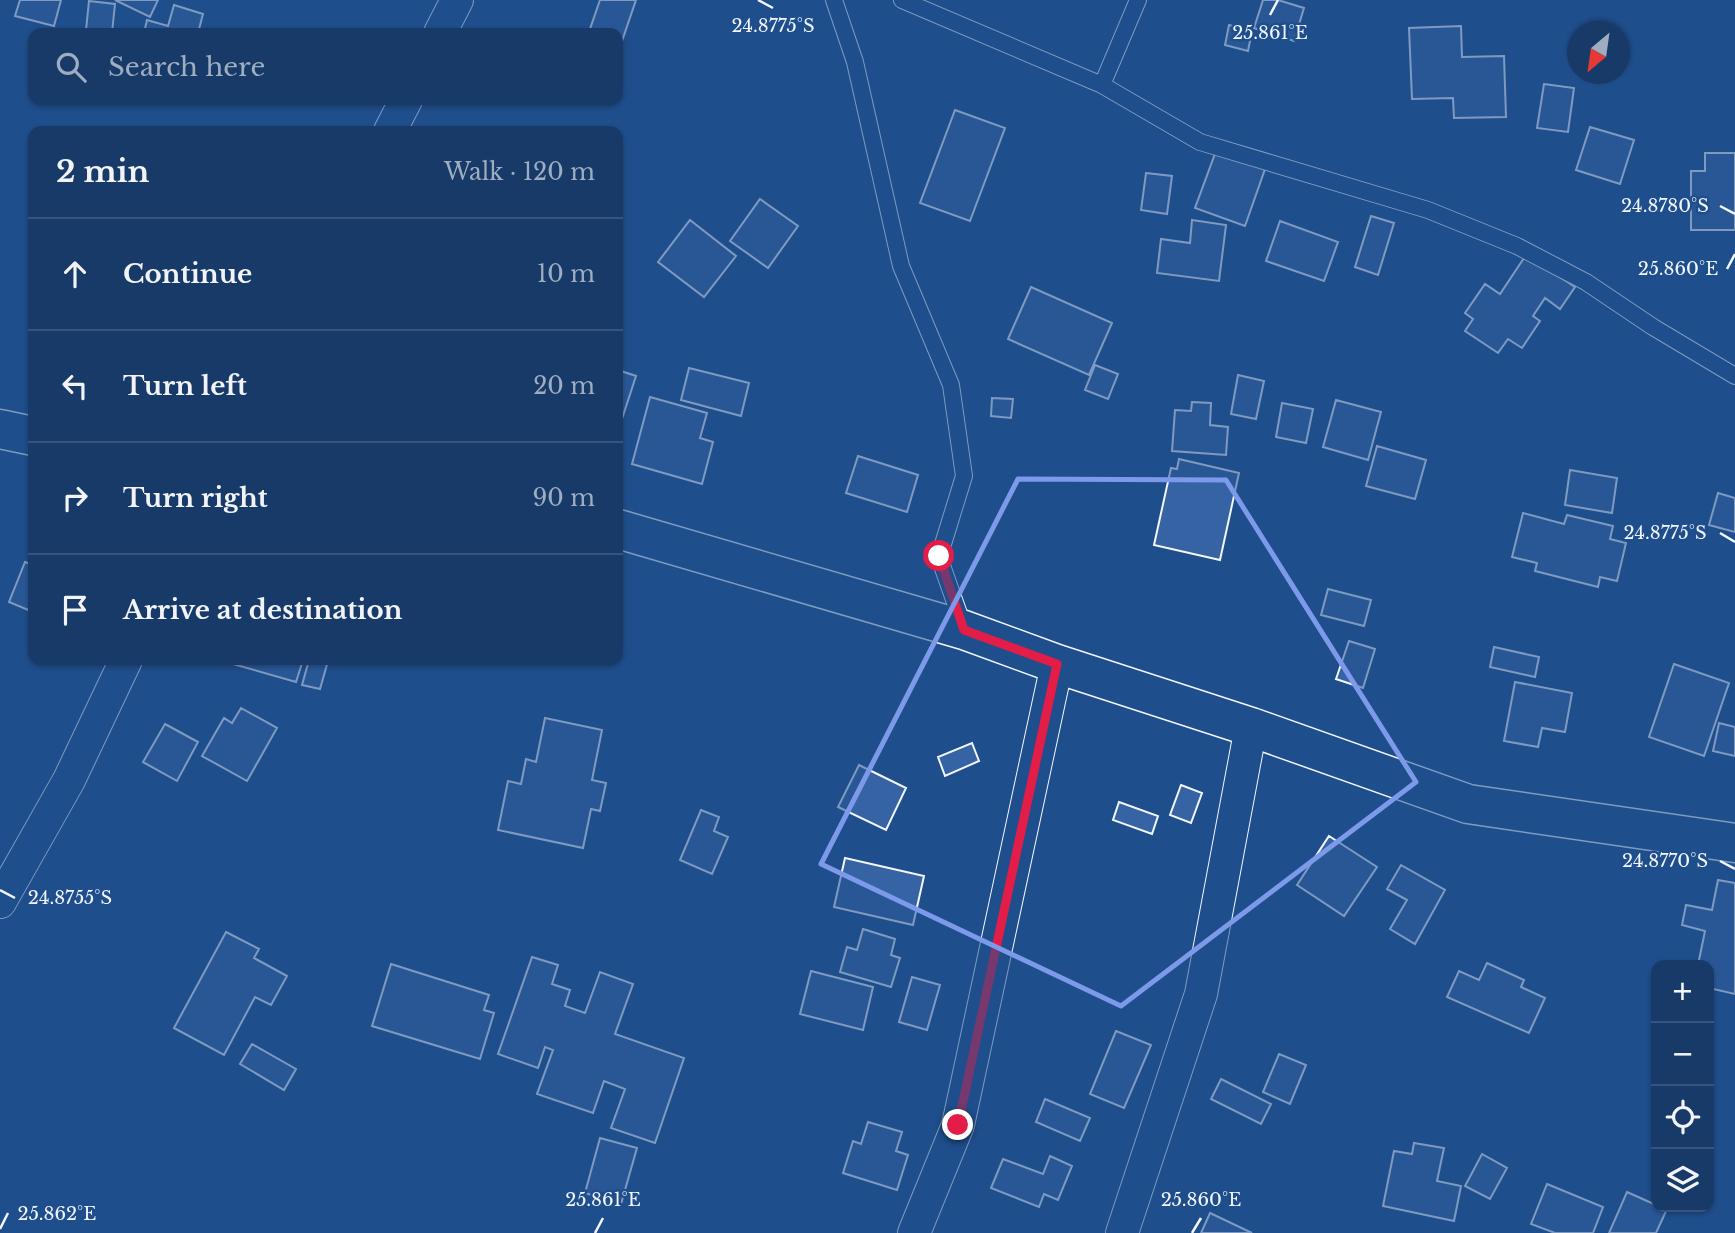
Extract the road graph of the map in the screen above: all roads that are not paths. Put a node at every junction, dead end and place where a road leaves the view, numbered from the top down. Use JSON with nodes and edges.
{"nodes":[{"id":1,"x":457,"y":0,"type":"edge"},
{"id":2,"x":834,"y":0,"type":"edge"},
{"id":3,"x":902,"y":0,"type":"edge"},
{"id":4,"x":1139,"y":0,"type":"edge"},
{"id":5,"x":443,"y":28,"type":"edge"},
{"id":6,"x":1102,"y":85,"type":"junction"},
{"id":7,"x":403,"y":105,"type":"edge"},
{"id":8,"x":393,"y":126,"type":"edge"},
{"id":9,"x":1735,"y":376,"type":"edge"},
{"id":10,"x":0,"y":429,"type":"edge"},
{"id":11,"x":28,"y":435,"type":"edge"},
{"id":12,"x":623,"y":530,"type":"edge"},
{"id":13,"x":964,"y":630,"type":"junction"},
{"id":14,"x":1057,"y":664,"type":"junction"},
{"id":15,"x":124,"y":665,"type":"edge"},
{"id":16,"x":1251,"y":727,"type":"junction"},
{"id":17,"x":1735,"y":843,"type":"edge"},
{"id":18,"x":0,"y":902,"type":"edge"},
{"id":19,"x":914,"y":1233,"type":"edge"},
{"id":20,"x":1122,"y":1233,"type":"edge"}],
"edges":[{"from":1,"to":5,"type":"street"},
{"from":2,"to":13,"type":"lane"},
{"from":3,"to":6,"type":"lane"},
{"from":4,"to":6,"type":"lane"},
{"from":6,"to":9,"type":"lane"},
{"from":7,"to":8,"type":"street"},
{"from":10,"to":11,"type":"street"},
{"from":12,"to":13,"type":"street"},
{"from":13,"to":14,"type":"street"},
{"from":14,"to":16,"type":"street"},
{"from":14,"to":19,"type":"street"},
{"from":15,"to":18,"type":"street"},
{"from":16,"to":17,"type":"street"},
{"from":16,"to":20,"type":"street"}]}
